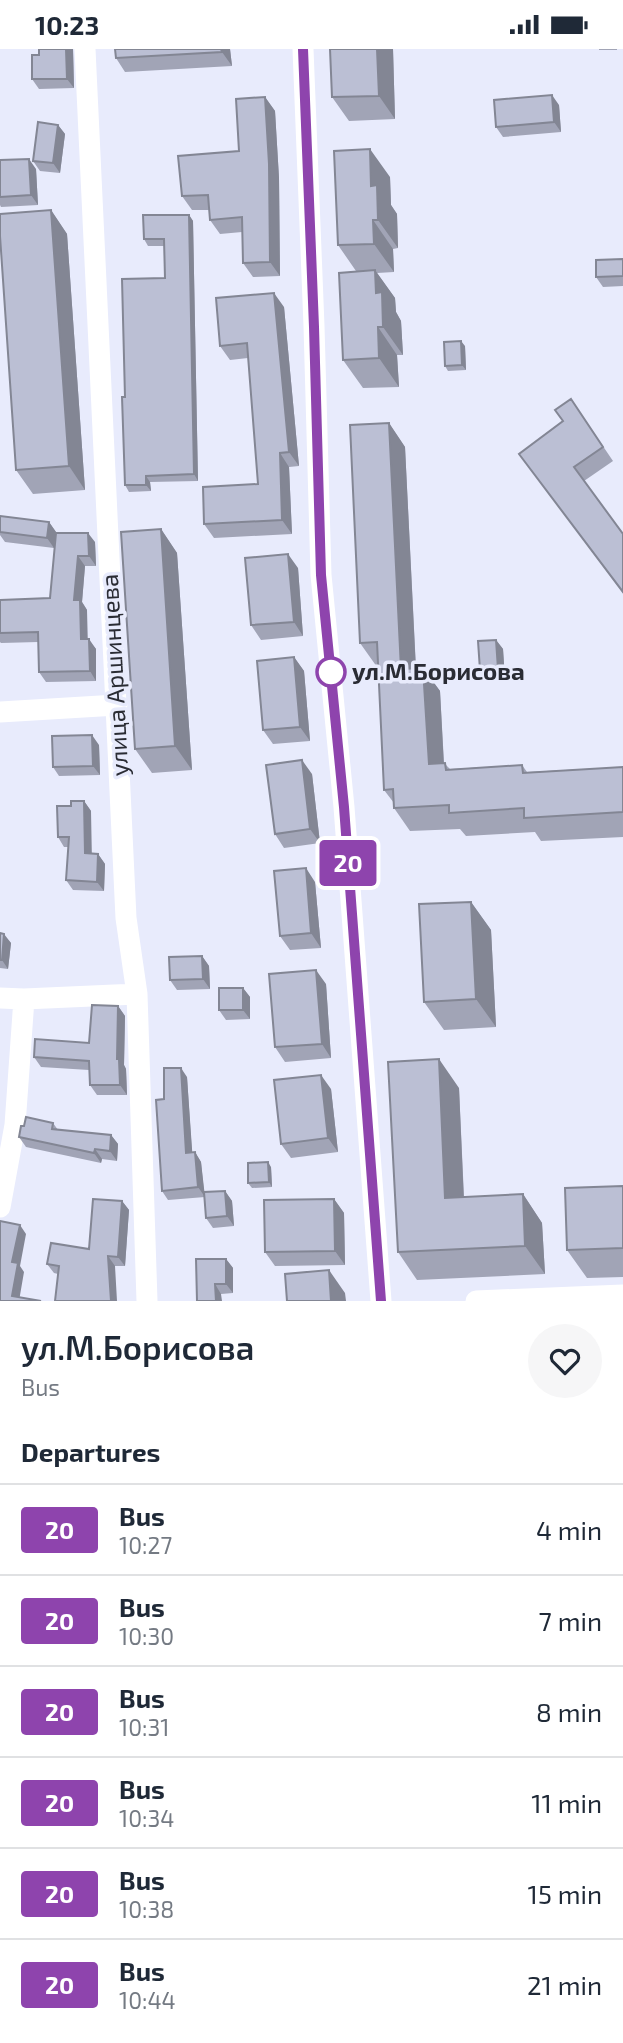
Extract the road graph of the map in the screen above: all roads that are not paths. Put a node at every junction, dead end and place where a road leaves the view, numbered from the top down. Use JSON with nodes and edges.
{"nodes":[{"id":1,"x":85,"y":49,"type":"edge"},
{"id":2,"x":303,"y":49,"type":"edge"},
{"id":3,"x":117,"y":705,"type":"junction"},
{"id":4,"x":0,"y":712,"type":"edge"},
{"id":5,"x":137,"y":995,"type":"junction"},
{"id":6,"x":0,"y":997,"type":"edge"},
{"id":7,"x":24,"y":999,"type":"junction"},
{"id":8,"x":0,"y":1207,"type":"edge"},
{"id":9,"x":623,"y":1295,"type":"edge"},
{"id":10,"x":147,"y":1301,"type":"edge"},
{"id":11,"x":381,"y":1301,"type":"edge"},
{"id":12,"x":475,"y":1301,"type":"edge"}],
"edges":[{"from":1,"to":3,"type":"street","name":"улица Аршинцева"},
{"from":2,"to":11,"type":"street"},
{"from":3,"to":4,"type":"street"},
{"from":3,"to":5,"type":"street","name":"улица Аршинцева"},
{"from":5,"to":7,"type":"street"},
{"from":5,"to":10,"type":"street","name":"улица Аршинцева"},
{"from":6,"to":7,"type":"street"},
{"from":7,"to":8,"type":"street"},
{"from":9,"to":12,"type":"street"}]}
